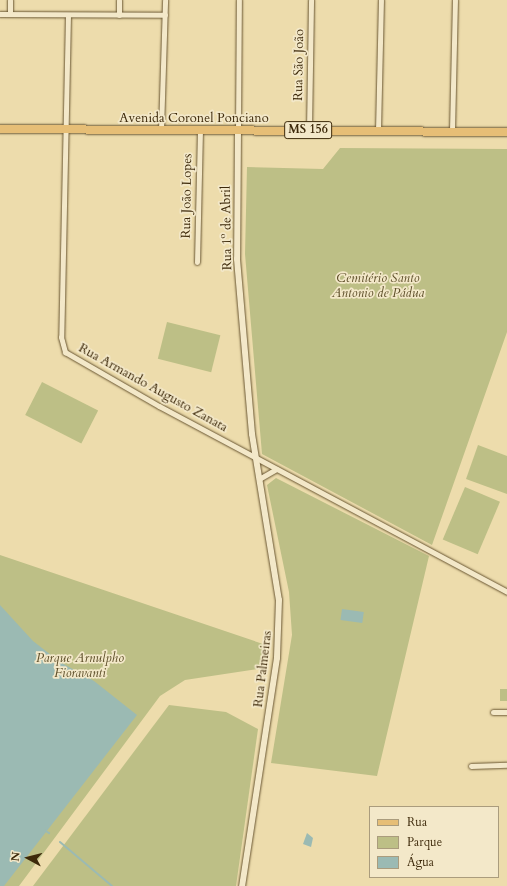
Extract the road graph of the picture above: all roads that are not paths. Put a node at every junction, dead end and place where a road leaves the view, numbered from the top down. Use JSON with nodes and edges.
{"nodes":[{"id":1,"x":10,"y":0,"type":"edge"},
{"id":2,"x":119,"y":0,"type":"edge"},
{"id":3,"x":165,"y":0,"type":"edge"},
{"id":4,"x":239,"y":0,"type":"edge"},
{"id":5,"x":311,"y":0,"type":"edge"},
{"id":6,"x":381,"y":0,"type":"edge"},
{"id":7,"x":455,"y":0,"type":"edge"},
{"id":8,"x":0,"y":14,"type":"edge"},
{"id":9,"x":10,"y":14,"type":"junction"},
{"id":10,"x":68,"y":15,"type":"junction"},
{"id":11,"x":119,"y":15,"type":"junction"},
{"id":12,"x":165,"y":16,"type":"junction"},
{"id":13,"x":0,"y":129,"type":"edge"},
{"id":14,"x":64,"y":129,"type":"junction"},
{"id":15,"x":161,"y":130,"type":"junction"},
{"id":16,"x":200,"y":130,"type":"junction"},
{"id":17,"x":238,"y":130,"type":"junction"},
{"id":18,"x":309,"y":130,"type":"junction"},
{"id":19,"x":378,"y":131,"type":"junction"},
{"id":20,"x":452,"y":131,"type":"junction"},
{"id":21,"x":507,"y":132,"type":"edge"},
{"id":22,"x":197,"y":262,"type":"dead end"},
{"id":23,"x":254,"y":456,"type":"junction"},
{"id":24,"x":276,"y":469,"type":"junction"},
{"id":25,"x":259,"y":479,"type":"junction"},
{"id":26,"x":507,"y":592,"type":"edge"},
{"id":27,"x":493,"y":712,"type":"dead end"},
{"id":28,"x":507,"y":712,"type":"edge"},
{"id":29,"x":507,"y":765,"type":"edge"},
{"id":30,"x":470,"y":766,"type":"dead end"},
{"id":31,"x":242,"y":886,"type":"edge"}],
"edges":[{"from":1,"to":9,"type":"street"},
{"from":2,"to":11,"type":"street"},
{"from":3,"to":12,"type":"street"},
{"from":4,"to":17,"type":"street","name":"Rua 1º de Abril"},
{"from":5,"to":18,"type":"street","name":"Rua São João"},
{"from":6,"to":19,"type":"street"},
{"from":7,"to":20,"type":"street"},
{"from":8,"to":9,"type":"street"},
{"from":9,"to":10,"type":"street"},
{"from":10,"to":11,"type":"street"},
{"from":10,"to":14,"type":"street","name":"Rua Armando Augusto Zanata"},
{"from":11,"to":12,"type":"street"},
{"from":12,"to":15,"type":"street"},
{"from":13,"to":14,"type":"main road","name":"Avenida Coronel Ponciano","number":"MS 156"},
{"from":14,"to":15,"type":"main road","name":"Avenida Coronel Ponciano","number":"MS 156"},
{"from":14,"to":23,"type":"street","name":"Rua Armando Augusto Zanata"},
{"from":15,"to":16,"type":"main road","name":"Avenida Coronel Ponciano","number":"MS 156"},
{"from":16,"to":17,"type":"main road","name":"Avenida Coronel Ponciano","number":"MS 156"},
{"from":16,"to":22,"type":"street","name":"Rua João Lopes"},
{"from":17,"to":18,"type":"main road","name":"Avenida Coronel Ponciano","number":"MS 156"},
{"from":17,"to":23,"type":"street","name":"Rua 1º de Abril"},
{"from":18,"to":19,"type":"main road","name":"Avenida Coronel Ponciano","number":"MS 156"},
{"from":19,"to":20,"type":"main road","name":"Avenida Coronel Ponciano","number":"MS 156"},
{"from":20,"to":21,"type":"main road","name":"Avenida Coronel Ponciano","number":"MS 156"},
{"from":23,"to":24,"type":"street","name":"Rua Armando Augusto Zanata"},
{"from":23,"to":25,"type":"street","name":"Rua Palmeiras"},
{"from":24,"to":25,"type":"street"},
{"from":24,"to":26,"type":"street","name":"Rua Armando Augusto Zanata"},
{"from":25,"to":31,"type":"street","name":"Rua Palmeiras"},
{"from":27,"to":28,"type":"street"},
{"from":29,"to":30,"type":"street"}]}
